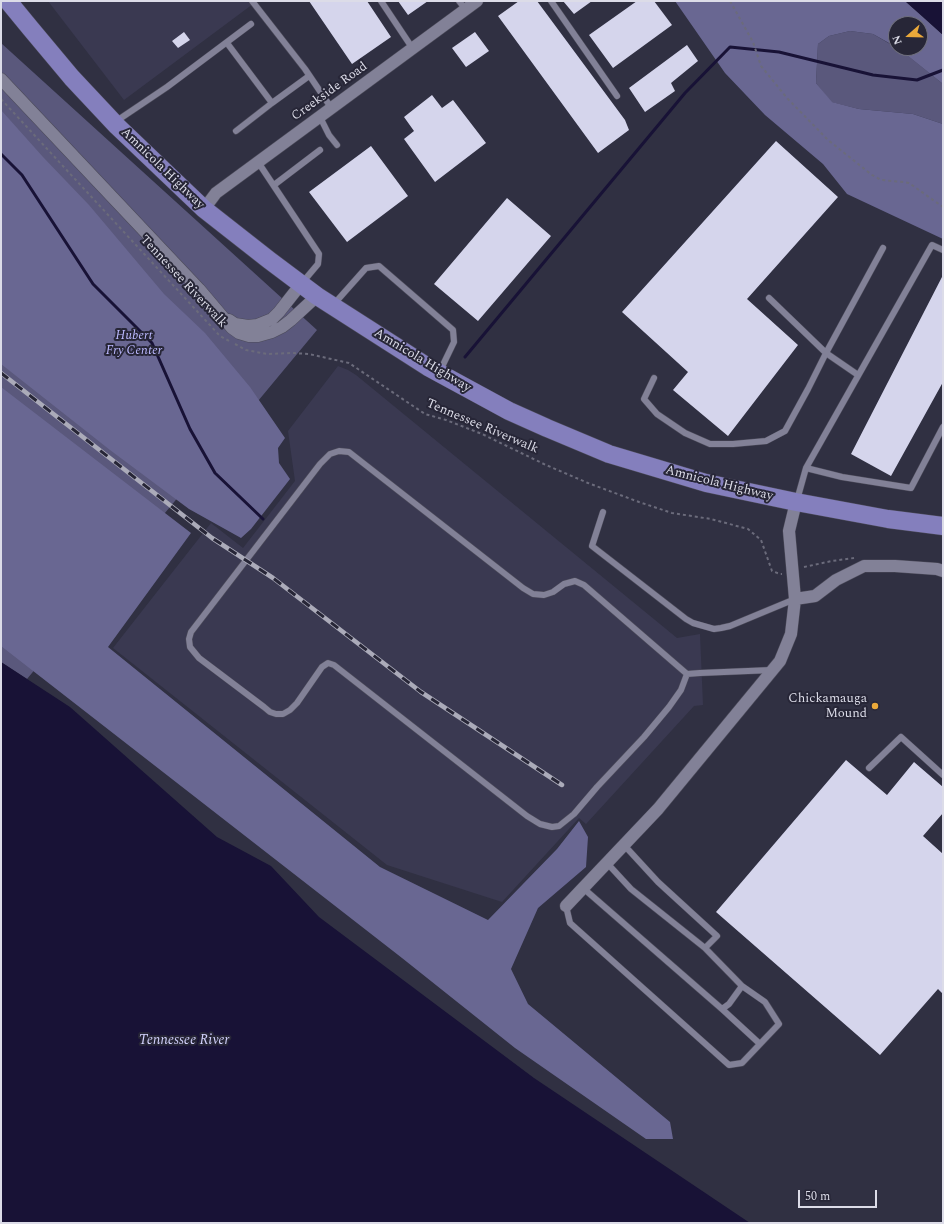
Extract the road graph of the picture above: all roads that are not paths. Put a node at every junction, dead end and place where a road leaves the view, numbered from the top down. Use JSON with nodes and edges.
{"nodes":[{"id":1,"x":8,"y":1,"type":"edge"},
{"id":2,"x":252,"y":1,"type":"edge"},
{"id":3,"x":380,"y":1,"type":"edge"},
{"id":4,"x":478,"y":1,"type":"edge"},
{"id":5,"x":551,"y":1,"type":"edge"},
{"id":6,"x":462,"y":5,"type":"edge"},
{"id":7,"x":252,"y":24,"type":"dead end"},
{"id":8,"x":227,"y":43,"type":"junction"},
{"id":9,"x":413,"y":49,"type":"junction"},
{"id":10,"x":309,"y":76,"type":"junction"},
{"id":11,"x":1,"y":79,"type":"edge"},
{"id":12,"x":617,"y":96,"type":"dead end"},
{"id":13,"x":272,"y":103,"type":"junction"},
{"id":14,"x":332,"y":109,"type":"junction"},
{"id":15,"x":320,"y":117,"type":"junction"},
{"id":16,"x":114,"y":123,"type":"junction"},
{"id":17,"x":236,"y":131,"type":"dead end"},
{"id":18,"x":337,"y":145,"type":"dead end"},
{"id":19,"x":320,"y":150,"type":"dead end"},
{"id":20,"x":258,"y":162,"type":"junction"},
{"id":21,"x":274,"y":185,"type":"junction"},
{"id":22,"x":204,"y":209,"type":"junction"},
{"id":23,"x":883,"y":248,"type":"dead end"},
{"id":24,"x":943,"y":250,"type":"edge"},
{"id":25,"x":301,"y":284,"type":"junction"},
{"id":26,"x":317,"y":296,"type":"junction"},
{"id":27,"x":769,"y":298,"type":"dead end"},
{"id":28,"x":333,"y":306,"type":"junction"},
{"id":29,"x":224,"y":318,"type":"junction"},
{"id":30,"x":826,"y":353,"type":"junction"},
{"id":31,"x":439,"y":373,"type":"junction"},
{"id":32,"x":858,"y":375,"type":"junction"},
{"id":33,"x":654,"y":378,"type":"dead end"},
{"id":34,"x":943,"y":427,"type":"edge"},
{"id":35,"x":806,"y":468,"type":"junction"},
{"id":36,"x":796,"y":502,"type":"junction"},
{"id":37,"x":603,"y":512,"type":"dead end"},
{"id":38,"x":943,"y":526,"type":"edge"},
{"id":39,"x":943,"y":571,"type":"edge"},
{"id":40,"x":795,"y":599,"type":"junction"},
{"id":41,"x":772,"y":670,"type":"junction"},
{"id":42,"x":687,"y":674,"type":"junction"},
{"id":43,"x":869,"y":768,"type":"dead end"},
{"id":44,"x":943,"y":775,"type":"edge"},
{"id":45,"x":624,"y":845,"type":"junction"},
{"id":46,"x":607,"y":863,"type":"junction"},
{"id":47,"x":584,"y":888,"type":"junction"},
{"id":48,"x":566,"y":906,"type":"joint"},
{"id":49,"x":705,"y":948,"type":"junction"},
{"id":50,"x":742,"y":986,"type":"junction"},
{"id":51,"x":722,"y":1009,"type":"junction"},
{"id":52,"x":760,"y":1044,"type":"junction"}],
"edges":[{"from":1,"to":16,"type":"main road","name":"Amnicola Highway"},
{"from":2,"to":10,"type":"lane"},
{"from":3,"to":9,"type":"lane"},
{"from":4,"to":6,"type":"street","name":"Creekside Road"},
{"from":5,"to":12,"type":"lane"},
{"from":6,"to":9,"type":"street","name":"Creekside Road"},
{"from":7,"to":8,"type":"lane"},
{"from":8,"to":13,"type":"lane"},
{"from":8,"to":16,"type":"lane"},
{"from":9,"to":14,"type":"street","name":"Creekside Road"},
{"from":10,"to":13,"type":"lane"},
{"from":10,"to":14,"type":"lane"},
{"from":11,"to":29,"type":"street"},
{"from":13,"to":17,"type":"lane"},
{"from":14,"to":15,"type":"street","name":"Creekside Road"},
{"from":15,"to":18,"type":"lane"},
{"from":15,"to":20,"type":"street","name":"Creekside Road"},
{"from":16,"to":22,"type":"main road","name":"Amnicola Highway"},
{"from":19,"to":21,"type":"lane"},
{"from":20,"to":21,"type":"lane"},
{"from":20,"to":22,"type":"street","name":"Creekside Road"},
{"from":21,"to":25,"type":"lane"},
{"from":22,"to":25,"type":"main road","name":"Amnicola Highway"},
{"from":23,"to":30,"type":"lane"},
{"from":24,"to":32,"type":"lane"},
{"from":25,"to":26,"type":"main road","name":"Amnicola Highway"},
{"from":25,"to":29,"type":"street"},
{"from":26,"to":28,"type":"main road","name":"Amnicola Highway"},
{"from":26,"to":29,"type":"street"},
{"from":27,"to":30,"type":"lane"},
{"from":28,"to":31,"type":"main road","name":"Amnicola Highway"},
{"from":28,"to":31,"type":"lane"},
{"from":30,"to":32,"type":"lane"},
{"from":30,"to":33,"type":"lane"},
{"from":31,"to":36,"type":"main road","name":"Amnicola Highway"},
{"from":32,"to":35,"type":"lane"},
{"from":34,"to":35,"type":"lane"},
{"from":35,"to":36,"type":"lane"},
{"from":36,"to":38,"type":"main road","name":"Amnicola Highway"},
{"from":36,"to":40,"type":"street"},
{"from":37,"to":40,"type":"lane"},
{"from":39,"to":40,"type":"street"},
{"from":40,"to":41,"type":"street"},
{"from":41,"to":42,"type":"lane"},
{"from":41,"to":45,"type":"street"},
{"from":42,"to":42,"type":"lane"},
{"from":43,"to":44,"type":"lane"},
{"from":45,"to":46,"type":"street"},
{"from":45,"to":49,"type":"lane"},
{"from":46,"to":47,"type":"street"},
{"from":46,"to":49,"type":"lane"},
{"from":47,"to":48,"type":"street"},
{"from":47,"to":51,"type":"lane"},
{"from":48,"to":52,"type":"lane"},
{"from":49,"to":50,"type":"lane"},
{"from":50,"to":51,"type":"lane"},
{"from":50,"to":52,"type":"lane"},
{"from":51,"to":52,"type":"lane"}]}
